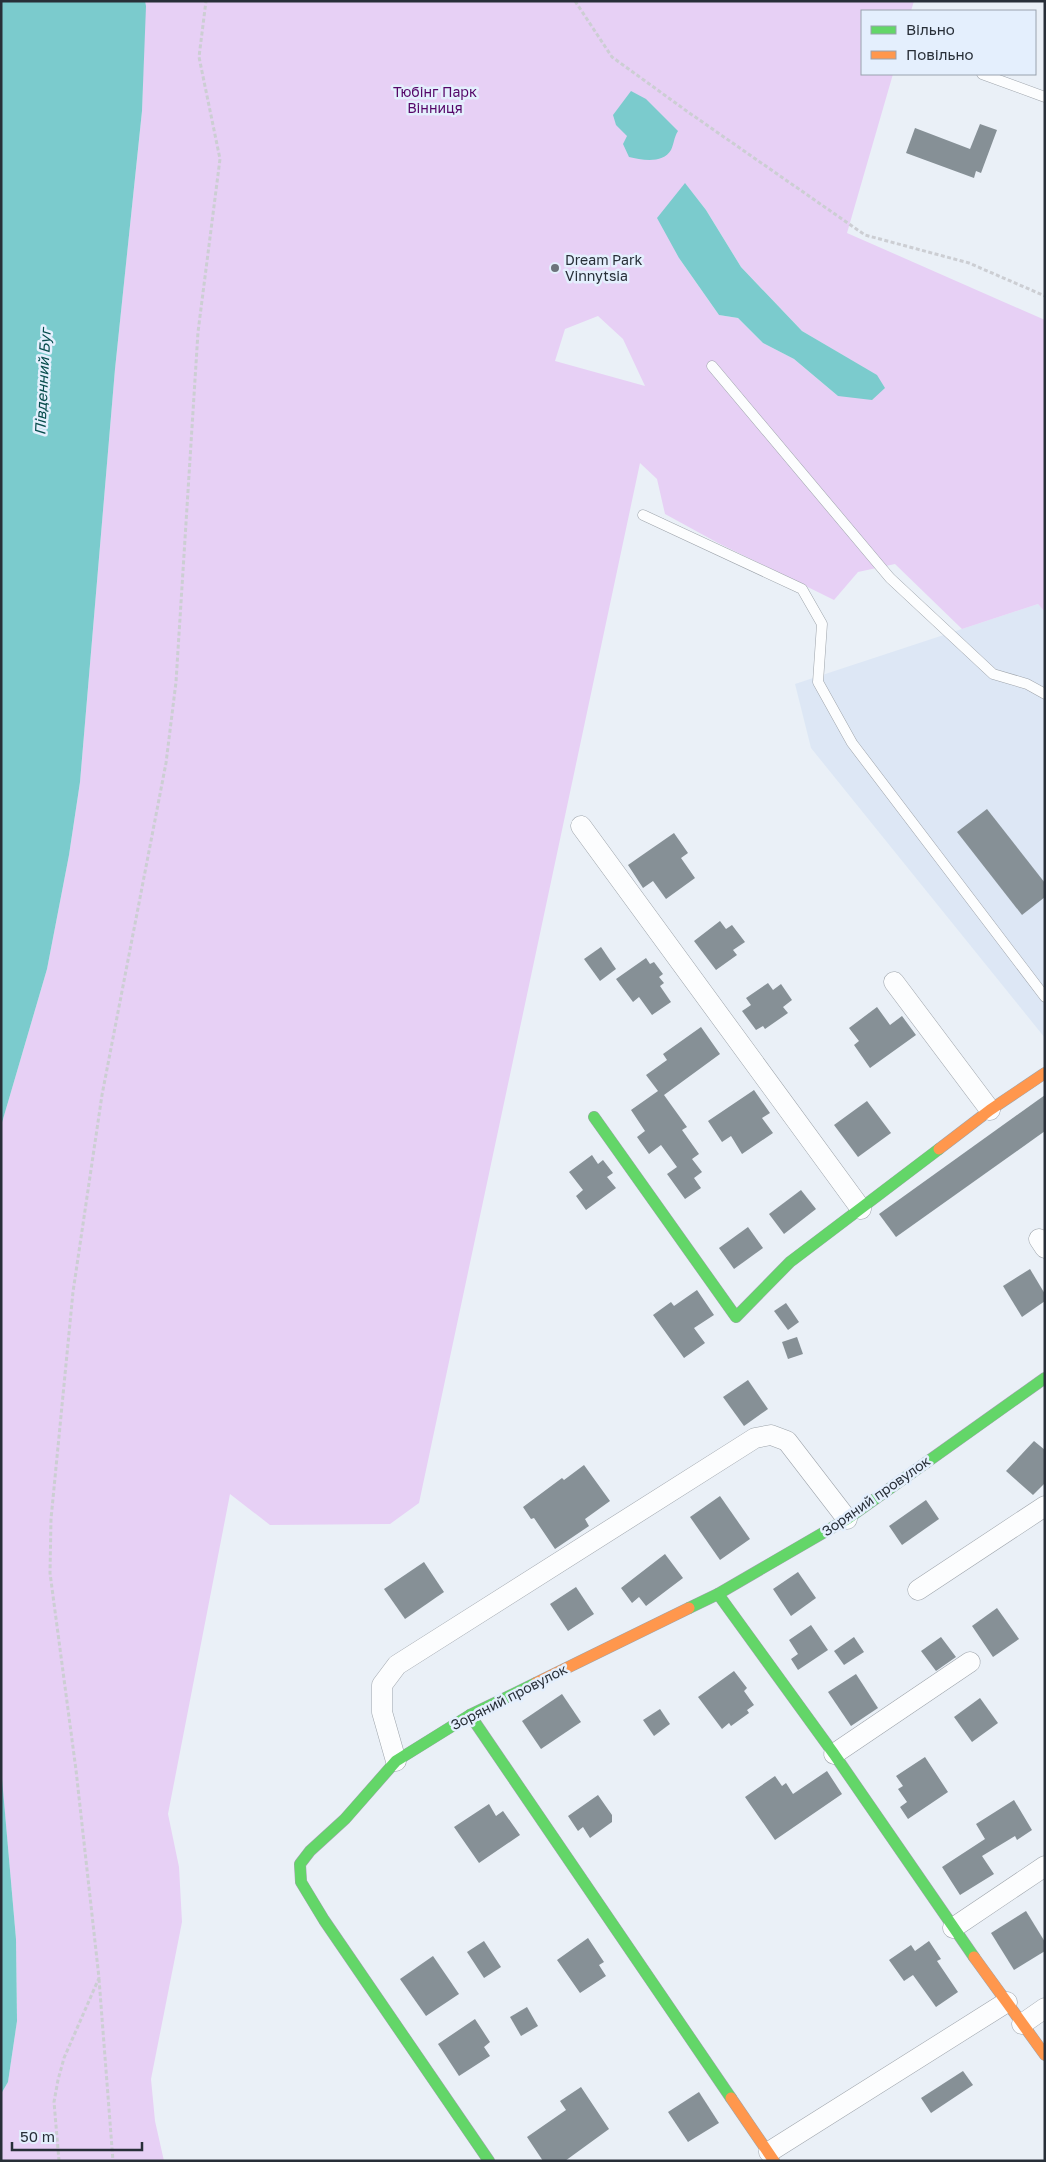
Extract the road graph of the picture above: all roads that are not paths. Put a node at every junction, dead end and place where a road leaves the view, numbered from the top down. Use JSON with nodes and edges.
{"nodes":[{"id":1,"x":985,"y":75,"type":"edge"},
{"id":2,"x":1045,"y":98,"type":"edge"},
{"id":3,"x":712,"y":366,"type":"dead end"},
{"id":4,"x":644,"y":514,"type":"dead end"},
{"id":5,"x":1045,"y":694,"type":"edge"},
{"id":6,"x":581,"y":826,"type":"dead end"},
{"id":7,"x":894,"y":982,"type":"dead end"},
{"id":8,"x":1045,"y":997,"type":"edge"},
{"id":9,"x":1045,"y":1073,"type":"edge"},
{"id":10,"x":990,"y":1110,"type":"junction"},
{"id":11,"x":594,"y":1117,"type":"dead end"},
{"id":12,"x":861,"y":1209,"type":"junction"},
{"id":13,"x":1045,"y":1378,"type":"edge"},
{"id":14,"x":1045,"y":1506,"type":"edge"},
{"id":15,"x":847,"y":1519,"type":"junction"},
{"id":16,"x":918,"y":1590,"type":"dead end"},
{"id":17,"x":718,"y":1594,"type":"junction"},
{"id":18,"x":970,"y":1662,"type":"dead end"},
{"id":19,"x":470,"y":1715,"type":"junction"},
{"id":20,"x":834,"y":1754,"type":"junction"},
{"id":21,"x":396,"y":1761,"type":"junction"},
{"id":22,"x":1045,"y":1866,"type":"edge"},
{"id":23,"x":953,"y":1928,"type":"junction"},
{"id":24,"x":1007,"y":2002,"type":"junction"},
{"id":25,"x":1045,"y":2008,"type":"edge"},
{"id":26,"x":1022,"y":2024,"type":"junction"},
{"id":27,"x":1045,"y":2055,"type":"edge"},
{"id":28,"x":772,"y":2156,"type":"edge"},
{"id":29,"x":489,"y":2161,"type":"edge"}],
"edges":[{"from":1,"to":2,"type":"lane"},
{"from":3,"to":5,"type":"lane"},
{"from":4,"to":8,"type":"lane"},
{"from":6,"to":12,"type":"street"},
{"from":7,"to":10,"type":"street"},
{"from":9,"to":10,"type":"street"},
{"from":10,"to":12,"type":"street"},
{"from":11,"to":12,"type":"street"},
{"from":13,"to":15,"type":"street","name":"Зоряний провулок"},
{"from":14,"to":16,"type":"street"},
{"from":15,"to":17,"type":"street","name":"Зоряний провулок"},
{"from":15,"to":21,"type":"street"},
{"from":17,"to":19,"type":"street","name":"Зоряний провулок"},
{"from":17,"to":20,"type":"street"},
{"from":18,"to":20,"type":"street"},
{"from":19,"to":21,"type":"street","name":"Зоряний провулок"},
{"from":19,"to":28,"type":"street"},
{"from":20,"to":23,"type":"street"},
{"from":21,"to":29,"type":"street","name":"Зоряний провулок"},
{"from":22,"to":23,"type":"street"},
{"from":23,"to":24,"type":"street"},
{"from":24,"to":26,"type":"street"},
{"from":24,"to":28,"type":"street"},
{"from":25,"to":26,"type":"street"},
{"from":26,"to":27,"type":"street"}]}
